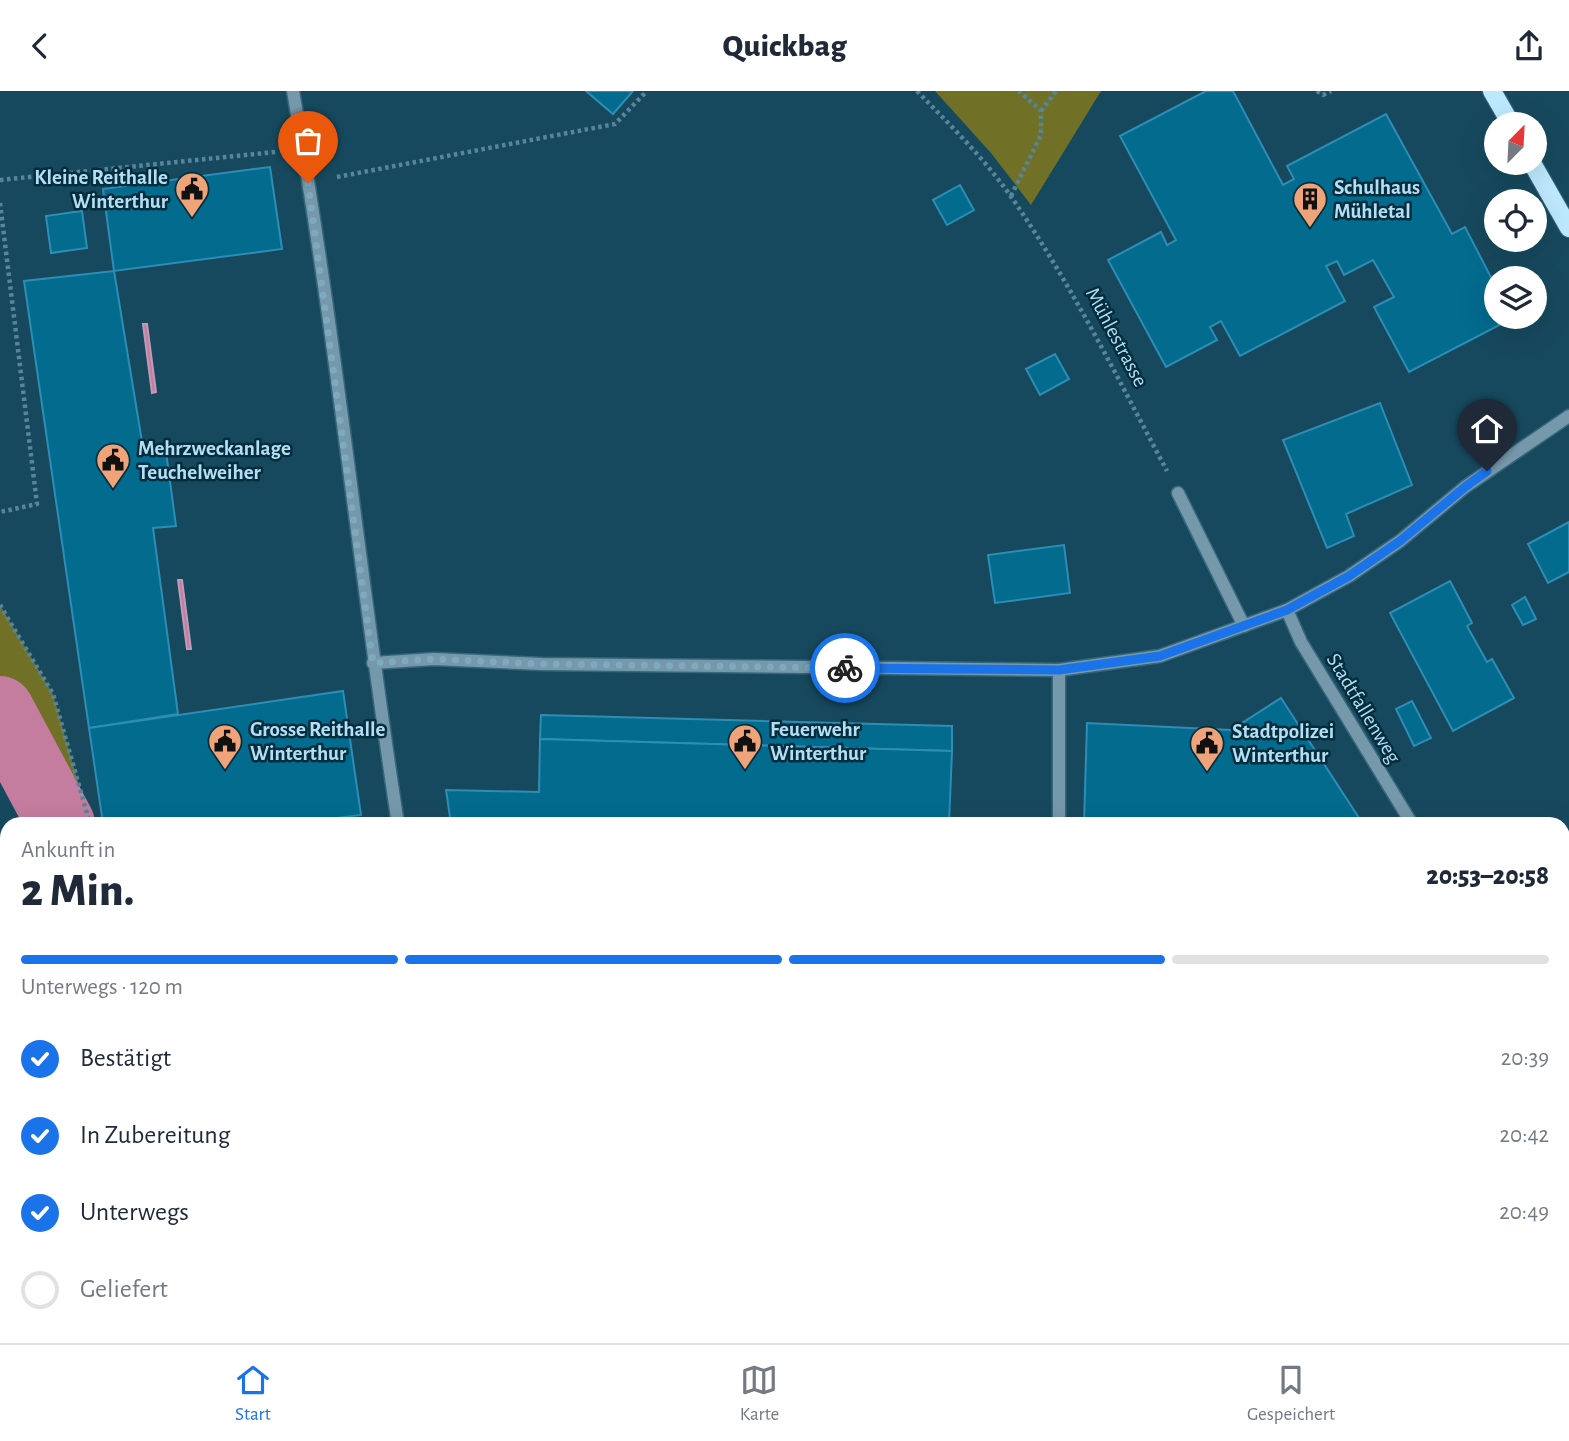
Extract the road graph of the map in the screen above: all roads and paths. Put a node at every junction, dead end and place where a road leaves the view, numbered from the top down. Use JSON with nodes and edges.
{"nodes":[{"id":1,"x":293,"y":91,"type":"edge"},
{"id":2,"x":647,"y":91,"type":"edge"},
{"id":3,"x":917,"y":91,"type":"edge"},
{"id":4,"x":1019,"y":91,"type":"edge"},
{"id":5,"x":1056,"y":91,"type":"edge"},
{"id":6,"x":1317,"y":91,"type":"edge"},
{"id":7,"x":1331,"y":91,"type":"edge"},
{"id":8,"x":1492,"y":91,"type":"edge"},
{"id":9,"x":1041,"y":111,"type":"junction"},
{"id":10,"x":1504,"y":112,"type":"edge"},
{"id":11,"x":275,"y":152,"type":"dead end"},
{"id":12,"x":1539,"y":175,"type":"edge"},
{"id":13,"x":337,"y":177,"type":"dead end"},
{"id":14,"x":0,"y":180,"type":"edge"},
{"id":15,"x":1011,"y":196,"type":"junction"},
{"id":16,"x":0,"y":203,"type":"edge"},
{"id":17,"x":1569,"y":228,"type":"edge"},
{"id":18,"x":1569,"y":415,"type":"edge"},
{"id":19,"x":1178,"y":493,"type":"joint"},
{"id":20,"x":0,"y":512,"type":"edge"},
{"id":21,"x":0,"y":605,"type":"edge"},
{"id":22,"x":1287,"y":610,"type":"junction"},
{"id":23,"x":1244,"y":626,"type":"junction"},
{"id":24,"x":373,"y":663,"type":"junction"},
{"id":25,"x":1059,"y":670,"type":"junction"},
{"id":26,"x":88,"y":817,"type":"edge"},
{"id":27,"x":397,"y":817,"type":"edge"},
{"id":28,"x":1059,"y":817,"type":"edge"},
{"id":29,"x":1408,"y":817,"type":"edge"}],
"edges":[{"from":1,"to":24,"type":"street"},
{"from":2,"to":13,"type":"path"},
{"from":3,"to":15,"type":"path","name":"Mühlestrasse"},
{"from":4,"to":9,"type":"path"},
{"from":5,"to":9,"type":"path"},
{"from":6,"to":7,"type":"path"},
{"from":8,"to":10,"type":"main road"},
{"from":9,"to":15,"type":"path"},
{"from":11,"to":14,"type":"path"},
{"from":12,"to":17,"type":"main road"},
{"from":15,"to":19,"type":"path","name":"Mühlestrasse"},
{"from":16,"to":20,"type":"path"},
{"from":18,"to":22,"type":"street"},
{"from":19,"to":23,"type":"street"},
{"from":21,"to":26,"type":"path"},
{"from":22,"to":23,"type":"street"},
{"from":22,"to":29,"type":"street","name":"Stadtfallenweg"},
{"from":23,"to":25,"type":"street"},
{"from":24,"to":25,"type":"street"},
{"from":24,"to":27,"type":"street"},
{"from":25,"to":28,"type":"street"}]}
